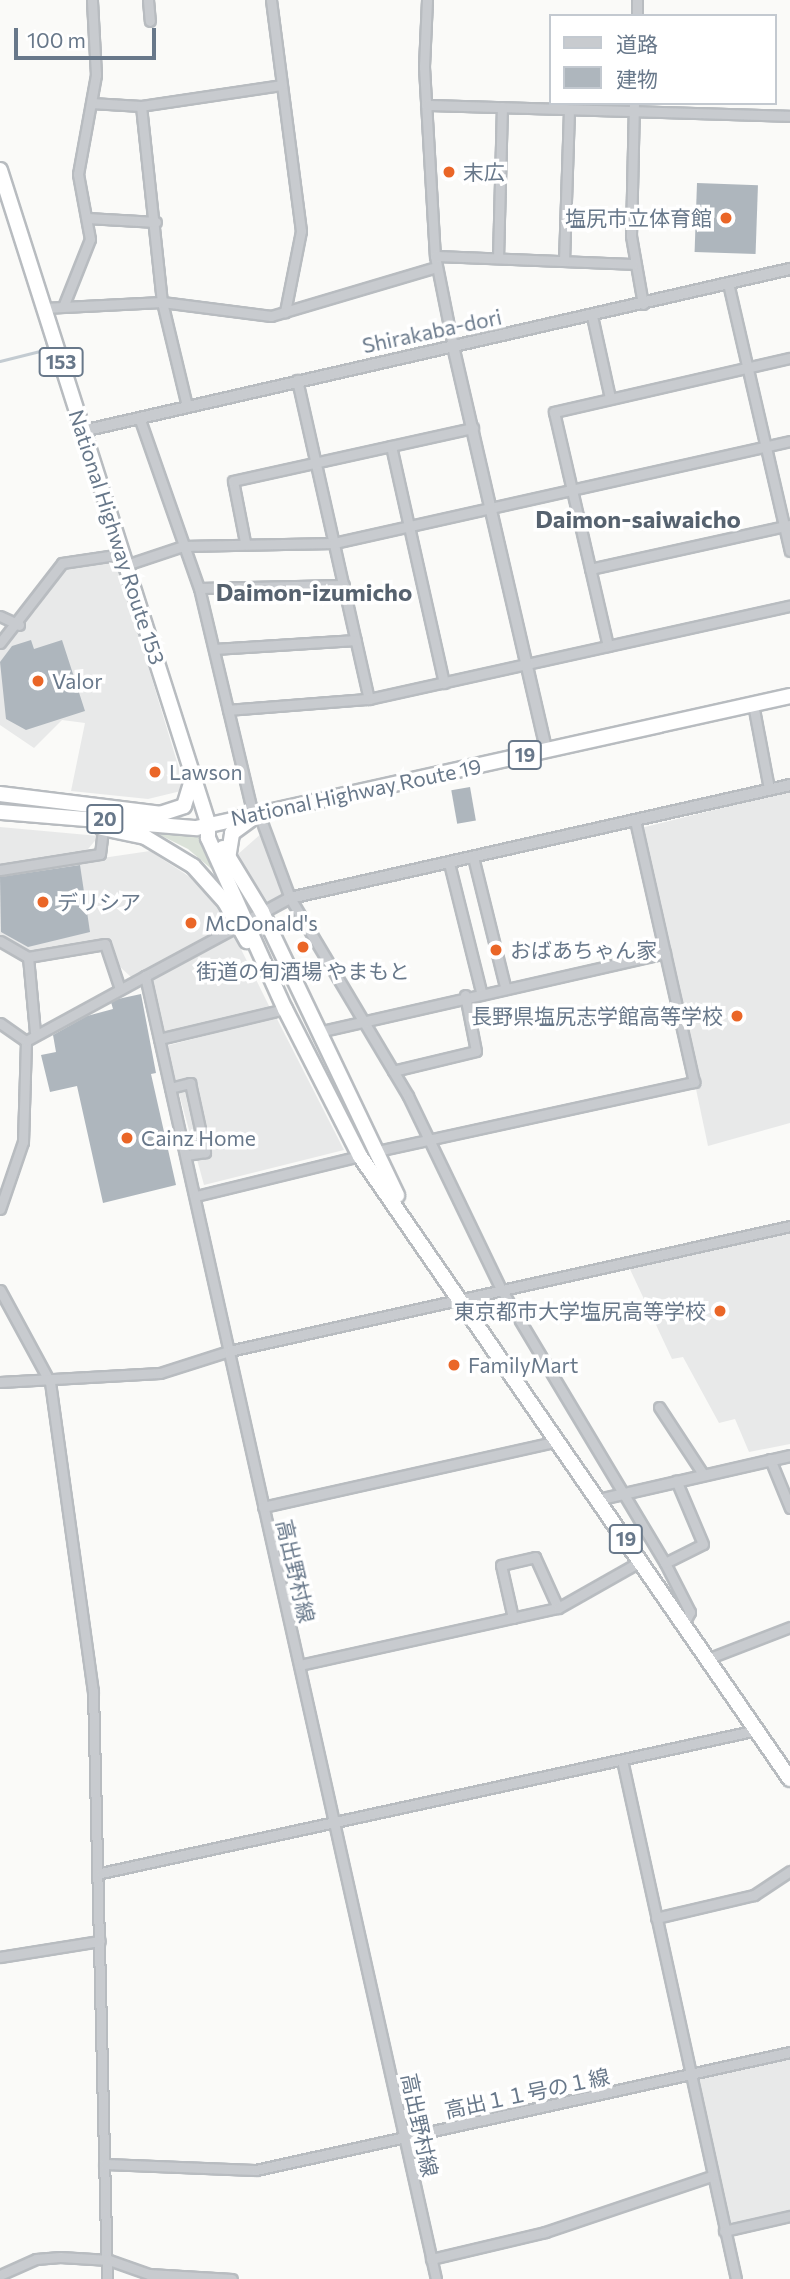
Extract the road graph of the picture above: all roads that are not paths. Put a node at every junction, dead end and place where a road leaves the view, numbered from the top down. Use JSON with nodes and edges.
{"nodes":[{"id":1,"x":92,"y":0,"type":"edge"},
{"id":2,"x":148,"y":0,"type":"edge"},
{"id":3,"x":271,"y":0,"type":"edge"},
{"id":4,"x":426,"y":0,"type":"edge"},
{"id":5,"x":150,"y":21,"type":"dead end"},
{"id":6,"x":281,"y":85,"type":"junction"},
{"id":7,"x":91,"y":103,"type":"junction"},
{"id":8,"x":426,"y":105,"type":"junction"},
{"id":9,"x":141,"y":106,"type":"junction"},
{"id":10,"x":502,"y":107,"type":"junction"},
{"id":11,"x":634,"y":107,"type":"edge"},
{"id":12,"x":569,"y":110,"type":"junction"},
{"id":13,"x":790,"y":116,"type":"edge"},
{"id":14,"x":1,"y":174,"type":"edge"},
{"id":15,"x":87,"y":218,"type":"junction"},
{"id":16,"x":156,"y":222,"type":"junction"},
{"id":17,"x":435,"y":256,"type":"junction"},
{"id":18,"x":498,"y":258,"type":"junction"},
{"id":19,"x":564,"y":261,"type":"junction"},
{"id":20,"x":633,"y":264,"type":"junction"},
{"id":21,"x":436,"y":267,"type":"junction"},
{"id":22,"x":790,"y":269,"type":"edge"},
{"id":23,"x":728,"y":283,"type":"junction"},
{"id":24,"x":162,"y":302,"type":"junction"},
{"id":25,"x":643,"y":304,"type":"junction"},
{"id":26,"x":63,"y":307,"type":"junction"},
{"id":27,"x":44,"y":308,"type":"junction"},
{"id":28,"x":285,"y":312,"type":"junction"},
{"id":29,"x":592,"y":316,"type":"junction"},
{"id":30,"x":453,"y":346,"type":"junction"},
{"id":31,"x":790,"y":358,"type":"edge"},
{"id":32,"x":748,"y":367,"type":"junction"},
{"id":33,"x":296,"y":380,"type":"junction"},
{"id":34,"x":610,"y":398,"type":"junction"},
{"id":35,"x":187,"y":406,"type":"junction"},
{"id":36,"x":139,"y":417,"type":"junction"},
{"id":37,"x":472,"y":428,"type":"junction"},
{"id":38,"x":83,"y":431,"type":"junction"},
{"id":39,"x":790,"y":441,"type":"edge"},
{"id":40,"x":391,"y":446,"type":"junction"},
{"id":41,"x":766,"y":447,"type":"junction"},
{"id":42,"x":316,"y":463,"type":"junction"},
{"id":43,"x":571,"y":490,"type":"junction"},
{"id":44,"x":490,"y":508,"type":"junction"},
{"id":45,"x":787,"y":525,"type":"edge"},
{"id":46,"x":408,"y":526,"type":"junction"},
{"id":47,"x":245,"y":542,"type":"junction"},
{"id":48,"x":334,"y":543,"type":"junction"},
{"id":49,"x":183,"y":546,"type":"junction"},
{"id":50,"x":790,"y":551,"type":"edge"},
{"id":51,"x":124,"y":559,"type":"junction"},
{"id":52,"x":590,"y":569,"type":"junction"},
{"id":53,"x":344,"y":585,"type":"junction"},
{"id":54,"x":199,"y":588,"type":"junction"},
{"id":55,"x":790,"y":606,"type":"edge"},
{"id":56,"x":0,"y":616,"type":"edge"},
{"id":57,"x":19,"y":625,"type":"junction"},
{"id":58,"x":356,"y":640,"type":"junction"},
{"id":59,"x":0,"y":643,"type":"edge"},
{"id":60,"x":608,"y":646,"type":"junction"},
{"id":61,"x":214,"y":649,"type":"junction"},
{"id":62,"x":526,"y":666,"type":"junction"},
{"id":63,"x":444,"y":683,"type":"junction"},
{"id":64,"x":790,"y":696,"type":"edge"},
{"id":65,"x":369,"y":699,"type":"junction"},
{"id":66,"x":753,"y":704,"type":"junction"},
{"id":67,"x":228,"y":710,"type":"junction"},
{"id":68,"x":546,"y":750,"type":"junction"},
{"id":69,"x":192,"y":772,"type":"junction"},
{"id":70,"x":790,"y":785,"type":"edge"},
{"id":71,"x":769,"y":789,"type":"junction"},
{"id":72,"x":0,"y":794,"type":"edge"},
{"id":73,"x":0,"y":812,"type":"edge"},
{"id":74,"x":160,"y":814,"type":"junction"},
{"id":75,"x":0,"y":818,"type":"edge"},
{"id":76,"x":259,"y":818,"type":"junction"},
{"id":77,"x":635,"y":820,"type":"junction"},
{"id":78,"x":208,"y":823,"type":"junction"},
{"id":79,"x":103,"y":828,"type":"junction"},
{"id":80,"x":473,"y":857,"type":"junction"},
{"id":81,"x":228,"y":860,"type":"junction"},
{"id":82,"x":449,"y":863,"type":"junction"},
{"id":83,"x":0,"y":870,"type":"edge"},
{"id":84,"x":290,"y":898,"type":"junction"},
{"id":85,"x":262,"y":912,"type":"junction"},
{"id":86,"x":243,"y":924,"type":"junction"},
{"id":87,"x":0,"y":941,"type":"edge"},
{"id":88,"x":665,"y":953,"type":"junction"},
{"id":89,"x":29,"y":957,"type":"junction"},
{"id":90,"x":145,"y":976,"type":"junction"},
{"id":91,"x":505,"y":986,"type":"junction"},
{"id":92,"x":120,"y":989,"type":"junction"},
{"id":93,"x":481,"y":992,"type":"junction"},
{"id":94,"x":465,"y":995,"type":"junction"},
{"id":95,"x":304,"y":1002,"type":"junction"},
{"id":96,"x":285,"y":1009,"type":"junction"},
{"id":97,"x":363,"y":1018,"type":"junction"},
{"id":98,"x":0,"y":1023,"type":"edge"},
{"id":99,"x":35,"y":1032,"type":"junction"},
{"id":100,"x":318,"y":1032,"type":"junction"},
{"id":101,"x":299,"y":1037,"type":"junction"},
{"id":102,"x":159,"y":1039,"type":"junction"},
{"id":103,"x":26,"y":1041,"type":"junction"},
{"id":104,"x":393,"y":1071,"type":"junction"},
{"id":105,"x":170,"y":1088,"type":"junction"},
{"id":106,"x":430,"y":1141,"type":"junction"},
{"id":107,"x":367,"y":1154,"type":"junction"},
{"id":108,"x":186,"y":1155,"type":"junction"},
{"id":109,"x":196,"y":1196,"type":"junction"},
{"id":110,"x":0,"y":1209,"type":"edge"},
{"id":111,"x":790,"y":1226,"type":"edge"},
{"id":112,"x":501,"y":1289,"type":"junction"},
{"id":113,"x":0,"y":1290,"type":"edge"},
{"id":114,"x":461,"y":1299,"type":"junction"},
{"id":115,"x":229,"y":1351,"type":"junction"},
{"id":116,"x":0,"y":1382,"type":"edge"},
{"id":117,"x":50,"y":1382,"type":"junction"},
{"id":118,"x":659,"y":1407,"type":"dead end"},
{"id":119,"x":558,"y":1441,"type":"junction"},
{"id":120,"x":790,"y":1456,"type":"edge"},
{"id":121,"x":770,"y":1460,"type":"junction"},
{"id":122,"x":703,"y":1474,"type":"junction"},
{"id":123,"x":676,"y":1480,"type":"junction"},
{"id":124,"x":625,"y":1492,"type":"junction"},
{"id":125,"x":598,"y":1500,"type":"junction"},
{"id":126,"x":263,"y":1507,"type":"junction"},
{"id":127,"x":790,"y":1508,"type":"edge"},
{"id":128,"x":641,"y":1561,"type":"junction"},
{"id":129,"x":665,"y":1563,"type":"junction"},
{"id":130,"x":558,"y":1608,"type":"junction"},
{"id":131,"x":513,"y":1618,"type":"junction"},
{"id":132,"x":684,"y":1625,"type":"junction"},
{"id":133,"x":790,"y":1627,"type":"edge"},
{"id":134,"x":707,"y":1659,"type":"junction"},
{"id":135,"x":300,"y":1665,"type":"junction"},
{"id":136,"x":757,"y":1730,"type":"junction"},
{"id":137,"x":622,"y":1760,"type":"junction"},
{"id":138,"x":790,"y":1779,"type":"edge"},
{"id":139,"x":335,"y":1824,"type":"junction"},
{"id":140,"x":790,"y":1871,"type":"edge"},
{"id":141,"x":101,"y":1872,"type":"junction"},
{"id":142,"x":656,"y":1918,"type":"junction"},
{"id":143,"x":100,"y":1941,"type":"junction"},
{"id":144,"x":0,"y":1957,"type":"edge"},
{"id":145,"x":790,"y":2052,"type":"edge"},
{"id":146,"x":688,"y":2075,"type":"junction"},
{"id":147,"x":406,"y":2137,"type":"junction"},
{"id":148,"x":104,"y":2164,"type":"junction"},
{"id":149,"x":711,"y":2176,"type":"junction"},
{"id":150,"x":790,"y":2216,"type":"edge"},
{"id":151,"x":724,"y":2231,"type":"junction"},
{"id":152,"x":431,"y":2259,"type":"junction"},
{"id":153,"x":109,"y":2260,"type":"junction"},
{"id":154,"x":0,"y":2275,"type":"edge"},
{"id":155,"x":107,"y":2279,"type":"edge"},
{"id":156,"x":232,"y":2279,"type":"edge"},
{"id":157,"x":436,"y":2279,"type":"edge"},
{"id":158,"x":736,"y":2279,"type":"edge"}],
"edges":[{"from":1,"to":7,"type":"street"},
{"from":2,"to":5,"type":"street"},
{"from":3,"to":6,"type":"street"},
{"from":4,"to":8,"type":"street"},
{"from":6,"to":9,"type":"street"},
{"from":6,"to":28,"type":"street"},
{"from":7,"to":9,"type":"street"},
{"from":7,"to":15,"type":"street"},
{"from":8,"to":10,"type":"street"},
{"from":8,"to":17,"type":"street"},
{"from":9,"to":16,"type":"street"},
{"from":10,"to":12,"type":"street"},
{"from":10,"to":18,"type":"street"},
{"from":11,"to":12,"type":"street"},
{"from":11,"to":13,"type":"street"},
{"from":11,"to":20,"type":"street"},
{"from":12,"to":19,"type":"street"},
{"from":14,"to":27,"type":"highway","name":"National Highway Route 153","number":"153"},
{"from":15,"to":16,"type":"street"},
{"from":15,"to":26,"type":"street"},
{"from":16,"to":24,"type":"street"},
{"from":17,"to":18,"type":"street"},
{"from":17,"to":21,"type":"street"},
{"from":18,"to":19,"type":"street"},
{"from":19,"to":20,"type":"street"},
{"from":20,"to":25,"type":"street"},
{"from":21,"to":28,"type":"street"},
{"from":21,"to":30,"type":"street"},
{"from":22,"to":23,"type":"street","name":"Shirakaba-dori"},
{"from":23,"to":25,"type":"street","name":"Shirakaba-dori"},
{"from":23,"to":32,"type":"street"},
{"from":24,"to":26,"type":"street"},
{"from":24,"to":28,"type":"street"},
{"from":24,"to":35,"type":"street"},
{"from":25,"to":29,"type":"street","name":"Shirakaba-dori"},
{"from":26,"to":27,"type":"street"},
{"from":27,"to":38,"type":"highway","name":"National Highway Route 153","number":"153"},
{"from":29,"to":30,"type":"street","name":"Shirakaba-dori"},
{"from":29,"to":34,"type":"street"},
{"from":30,"to":33,"type":"street","name":"Shirakaba-dori"},
{"from":30,"to":37,"type":"street"},
{"from":31,"to":32,"type":"street"},
{"from":32,"to":34,"type":"street"},
{"from":32,"to":41,"type":"street"},
{"from":33,"to":35,"type":"street","name":"Shirakaba-dori"},
{"from":33,"to":42,"type":"street"},
{"from":34,"to":43,"type":"street"},
{"from":35,"to":36,"type":"street","name":"Shirakaba-dori"},
{"from":36,"to":38,"type":"street","name":"Shirakaba-dori"},
{"from":36,"to":49,"type":"street"},
{"from":37,"to":40,"type":"street"},
{"from":37,"to":44,"type":"street"},
{"from":38,"to":51,"type":"highway","name":"National Highway Route 153","number":"153"},
{"from":39,"to":41,"type":"street"},
{"from":40,"to":42,"type":"street"},
{"from":40,"to":46,"type":"street"},
{"from":41,"to":43,"type":"street"},
{"from":41,"to":45,"type":"street"},
{"from":42,"to":47,"type":"street"},
{"from":42,"to":48,"type":"street"},
{"from":43,"to":44,"type":"street"},
{"from":43,"to":52,"type":"street"},
{"from":44,"to":46,"type":"street"},
{"from":44,"to":62,"type":"street"},
{"from":45,"to":50,"type":"street"},
{"from":45,"to":52,"type":"street"},
{"from":46,"to":48,"type":"street"},
{"from":46,"to":63,"type":"street"},
{"from":47,"to":48,"type":"street"},
{"from":47,"to":49,"type":"street"},
{"from":48,"to":53,"type":"street"},
{"from":49,"to":51,"type":"street"},
{"from":49,"to":54,"type":"street"},
{"from":51,"to":57,"type":"street"},
{"from":51,"to":69,"type":"highway","name":"National Highway Route 153","number":"153"},
{"from":52,"to":60,"type":"street"},
{"from":53,"to":54,"type":"street"},
{"from":53,"to":58,"type":"street"},
{"from":54,"to":61,"type":"street"},
{"from":55,"to":60,"type":"street"},
{"from":56,"to":57,"type":"street"},
{"from":57,"to":59,"type":"street"},
{"from":58,"to":61,"type":"street"},
{"from":58,"to":65,"type":"street"},
{"from":60,"to":62,"type":"street"},
{"from":61,"to":67,"type":"street"},
{"from":62,"to":63,"type":"street"},
{"from":62,"to":68,"type":"street"},
{"from":63,"to":65,"type":"street"},
{"from":64,"to":66,"type":"highway","name":"National Highway Route 19","number":"19"},
{"from":65,"to":67,"type":"street"},
{"from":66,"to":68,"type":"highway","name":"National Highway Route 19","number":"19"},
{"from":66,"to":71,"type":"street"},
{"from":67,"to":76,"type":"street"},
{"from":68,"to":76,"type":"highway","name":"National Highway Route 19","number":"19"},
{"from":69,"to":74,"type":"highway"},
{"from":69,"to":78,"type":"highway","name":"National Highway Route 153","number":"153"},
{"from":70,"to":71,"type":"street"},
{"from":71,"to":77,"type":"street"},
{"from":72,"to":74,"type":"highway","number":"20"},
{"from":73,"to":78,"type":"highway","number":"20"},
{"from":74,"to":78,"type":"highway","number":"20"},
{"from":75,"to":79,"type":"highway"},
{"from":76,"to":78,"type":"highway","name":"National Highway Route 19","number":"19"},
{"from":76,"to":81,"type":"highway"},
{"from":76,"to":84,"type":"street"},
{"from":77,"to":80,"type":"street"},
{"from":77,"to":88,"type":"street"},
{"from":78,"to":81,"type":"highway","name":"National Highway Route 19","number":"19"},
{"from":78,"to":86,"type":"highway","name":"National Highway Route 19"},
{"from":79,"to":83,"type":"street"},
{"from":79,"to":86,"type":"highway"},
{"from":80,"to":82,"type":"street"},
{"from":80,"to":91,"type":"street"},
{"from":81,"to":85,"type":"highway","name":"National Highway Route 19","number":"19"},
{"from":82,"to":84,"type":"street"},
{"from":82,"to":93,"type":"street"},
{"from":84,"to":85,"type":"street"},
{"from":84,"to":97,"type":"street"},
{"from":85,"to":86,"type":"street"},
{"from":85,"to":95,"type":"highway","name":"National Highway Route 19","number":"19"},
{"from":86,"to":90,"type":"street"},
{"from":86,"to":96,"type":"highway","name":"National Highway Route 19"},
{"from":87,"to":89,"type":"street"},
{"from":88,"to":91,"type":"street"},
{"from":88,"to":106,"type":"street"},
{"from":89,"to":92,"type":"street"},
{"from":89,"to":99,"type":"street"},
{"from":90,"to":92,"type":"street"},
{"from":90,"to":102,"type":"street","name":"高出野村線"},
{"from":91,"to":93,"type":"street"},
{"from":92,"to":99,"type":"street"},
{"from":93,"to":94,"type":"street"},
{"from":94,"to":97,"type":"street"},
{"from":94,"to":104,"type":"street"},
{"from":95,"to":96,"type":"street"},
{"from":95,"to":100,"type":"highway","name":"National Highway Route 19","number":"19"},
{"from":96,"to":101,"type":"highway","name":"National Highway Route 19","number":"19"},
{"from":96,"to":102,"type":"street"},
{"from":97,"to":100,"type":"street"},
{"from":97,"to":104,"type":"street"},
{"from":98,"to":103,"type":"street"},
{"from":99,"to":103,"type":"street"},
{"from":100,"to":101,"type":"street"},
{"from":100,"to":107,"type":"highway","name":"National Highway Route 19","number":"19"},
{"from":101,"to":107,"type":"highway","name":"National Highway Route 19","number":"19"},
{"from":102,"to":105,"type":"street","name":"高出野村線"},
{"from":103,"to":110,"type":"street"},
{"from":104,"to":106,"type":"street"},
{"from":105,"to":108,"type":"street","name":"高出野村線"},
{"from":105,"to":108,"type":"street"},
{"from":106,"to":107,"type":"street"},
{"from":106,"to":112,"type":"street"},
{"from":107,"to":109,"type":"street"},
{"from":107,"to":114,"type":"highway","name":"National Highway Route 19","number":"19"},
{"from":108,"to":109,"type":"street","name":"高出野村線"},
{"from":109,"to":115,"type":"street","name":"高出野村線"},
{"from":111,"to":112,"type":"street"},
{"from":112,"to":114,"type":"street"},
{"from":112,"to":124,"type":"street"},
{"from":113,"to":117,"type":"street"},
{"from":114,"to":115,"type":"street"},
{"from":114,"to":119,"type":"highway","name":"National Highway Route 19","number":"19"},
{"from":115,"to":117,"type":"street"},
{"from":115,"to":126,"type":"street","name":"高出野村線"},
{"from":116,"to":117,"type":"street"},
{"from":117,"to":141,"type":"street"},
{"from":118,"to":122,"type":"street"},
{"from":119,"to":125,"type":"highway","name":"National Highway Route 19","number":"19"},
{"from":119,"to":126,"type":"street"},
{"from":120,"to":121,"type":"street"},
{"from":121,"to":122,"type":"street"},
{"from":121,"to":127,"type":"street"},
{"from":122,"to":123,"type":"street"},
{"from":123,"to":124,"type":"street"},
{"from":123,"to":129,"type":"street"},
{"from":124,"to":125,"type":"street"},
{"from":124,"to":129,"type":"street"},
{"from":125,"to":128,"type":"highway","name":"National Highway Route 19","number":"19"},
{"from":126,"to":135,"type":"street","name":"高出野村線"},
{"from":128,"to":130,"type":"street"},
{"from":128,"to":132,"type":"highway","name":"National Highway Route 19","number":"19"},
{"from":129,"to":132,"type":"street"},
{"from":130,"to":131,"type":"street"},
{"from":130,"to":131,"type":"street"},
{"from":131,"to":135,"type":"street"},
{"from":132,"to":134,"type":"highway","name":"National Highway Route 19","number":"19"},
{"from":133,"to":134,"type":"street"},
{"from":134,"to":136,"type":"highway","name":"National Highway Route 19","number":"19"},
{"from":135,"to":139,"type":"street","name":"高出野村線"},
{"from":136,"to":137,"type":"street"},
{"from":136,"to":138,"type":"highway","name":"National Highway Route 19","number":"19"},
{"from":137,"to":139,"type":"street"},
{"from":137,"to":142,"type":"street"},
{"from":139,"to":141,"type":"street"},
{"from":139,"to":147,"type":"street","name":"高出野村線"},
{"from":140,"to":142,"type":"street"},
{"from":141,"to":143,"type":"street"},
{"from":142,"to":146,"type":"street"},
{"from":143,"to":144,"type":"street"},
{"from":143,"to":148,"type":"street"},
{"from":145,"to":146,"type":"street","name":"高出１１号の１線"},
{"from":146,"to":147,"type":"street","name":"高出１１号の１線"},
{"from":146,"to":149,"type":"street"},
{"from":147,"to":148,"type":"street","name":"高出１１号の１線"},
{"from":147,"to":152,"type":"street","name":"高出野村線"},
{"from":148,"to":153,"type":"street"},
{"from":149,"to":151,"type":"street"},
{"from":149,"to":152,"type":"street"},
{"from":150,"to":151,"type":"street"},
{"from":151,"to":158,"type":"street"},
{"from":152,"to":157,"type":"street","name":"高出野村線"},
{"from":153,"to":154,"type":"street"},
{"from":153,"to":155,"type":"street"},
{"from":153,"to":156,"type":"street"}]}
